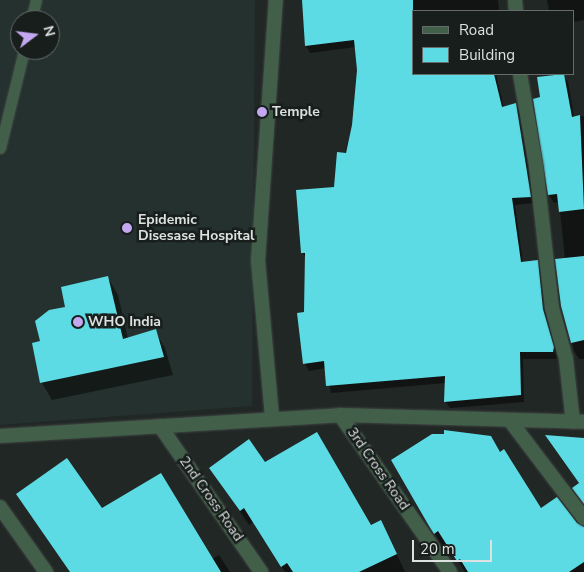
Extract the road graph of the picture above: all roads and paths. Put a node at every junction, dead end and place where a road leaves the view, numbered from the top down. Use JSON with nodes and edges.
{"nodes":[{"id":1,"x":276,"y":0,"type":"edge"},
{"id":2,"x":22,"y":60,"type":"edge"},
{"id":3,"x":520,"y":75,"type":"edge"},
{"id":4,"x":0,"y":148,"type":"edge"},
{"id":5,"x":340,"y":415,"type":"junction"},
{"id":6,"x":272,"y":417,"type":"junction"},
{"id":7,"x":511,"y":422,"type":"junction"},
{"id":8,"x":579,"y":422,"type":"edge"},
{"id":9,"x":160,"y":426,"type":"junction"},
{"id":10,"x":0,"y":436,"type":"edge"},
{"id":11,"x":0,"y":507,"type":"edge"},
{"id":12,"x":584,"y":518,"type":"edge"},
{"id":13,"x":46,"y":572,"type":"edge"},
{"id":14,"x":261,"y":572,"type":"edge"},
{"id":15,"x":450,"y":572,"type":"edge"}],
"edges":[{"from":1,"to":6,"type":"street"},
{"from":2,"to":4,"type":"lane"},
{"from":3,"to":8,"type":"street"},
{"from":5,"to":6,"type":"street"},
{"from":5,"to":7,"type":"street"},
{"from":5,"to":15,"type":"street","name":"3rd Cross Road"},
{"from":6,"to":9,"type":"street"},
{"from":7,"to":8,"type":"street"},
{"from":7,"to":12,"type":"street"},
{"from":9,"to":10,"type":"street"},
{"from":9,"to":14,"type":"street","name":"2nd Cross Road"},
{"from":11,"to":13,"type":"street"}]}
